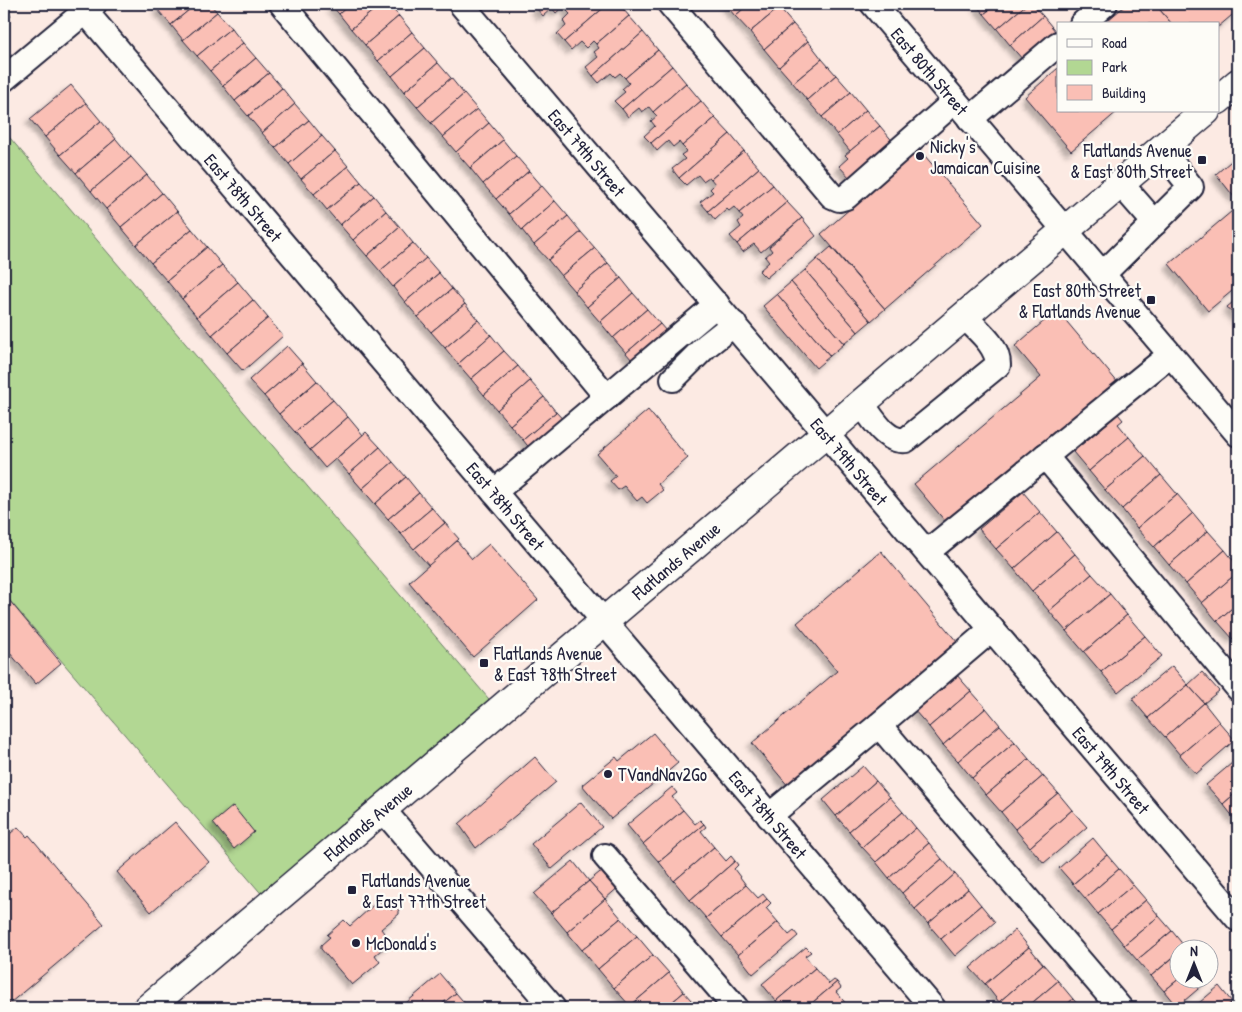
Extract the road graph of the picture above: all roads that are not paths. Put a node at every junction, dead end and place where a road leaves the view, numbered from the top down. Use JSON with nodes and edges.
{"nodes":[{"id":1,"x":282,"y":4,"type":"edge"},
{"id":2,"x":462,"y":4,"type":"edge"},
{"id":3,"x":670,"y":4,"type":"edge"},
{"id":4,"x":873,"y":4,"type":"edge"},
{"id":5,"x":86,"y":6,"type":"edge"},
{"id":6,"x":1057,"y":45,"type":"edge"},
{"id":7,"x":4,"y":79,"type":"edge"},
{"id":8,"x":1238,"y":84,"type":"edge"},
{"id":9,"x":1220,"y":98,"type":"edge"},
{"id":10,"x":955,"y":100,"type":"junction"},
{"id":11,"x":1205,"y":112,"type":"edge"},
{"id":12,"x":970,"y":119,"type":"junction"},
{"id":13,"x":1161,"y":149,"type":"junction"},
{"id":14,"x":1120,"y":183,"type":"junction"},
{"id":15,"x":1155,"y":223,"type":"junction"},
{"id":16,"x":1065,"y":231,"type":"junction"},
{"id":17,"x":1102,"y":275,"type":"junction"},
{"id":18,"x":717,"y":304,"type":"junction"},
{"id":19,"x":964,"y":316,"type":"junction"},
{"id":20,"x":734,"y":324,"type":"junction"},
{"id":21,"x":1170,"y":355,"type":"junction"},
{"id":22,"x":673,"y":379,"type":"dead end"},
{"id":23,"x":607,"y":397,"type":"junction"},
{"id":24,"x":861,"y":403,"type":"junction"},
{"id":25,"x":826,"y":432,"type":"junction"},
{"id":26,"x":1238,"y":434,"type":"edge"},
{"id":27,"x":1045,"y":456,"type":"junction"},
{"id":28,"x":494,"y":492,"type":"junction"},
{"id":29,"x":927,"y":552,"type":"junction"},
{"id":30,"x":604,"y":621,"type":"junction"},
{"id":31,"x":992,"y":629,"type":"junction"},
{"id":32,"x":1238,"y":688,"type":"edge"},
{"id":33,"x":879,"y":725,"type":"junction"},
{"id":34,"x":383,"y":810,"type":"junction"},
{"id":35,"x":769,"y":816,"type":"junction"},
{"id":36,"x":605,"y":856,"type":"dead end"},
{"id":37,"x":1238,"y":920,"type":"edge"},
{"id":38,"x":148,"y":1008,"type":"edge"},
{"id":39,"x":553,"y":1008,"type":"edge"},
{"id":40,"x":736,"y":1008,"type":"edge"},
{"id":41,"x":933,"y":1008,"type":"edge"},
{"id":42,"x":1120,"y":1008,"type":"edge"}],
"edges":[{"from":1,"to":23,"type":"street"},
{"from":2,"to":18,"type":"street","name":"East 79th Street"},
{"from":3,"to":10,"type":"street"},
{"from":4,"to":10,"type":"street","name":"East 80th Street"},
{"from":5,"to":7,"type":"street"},
{"from":5,"to":28,"type":"street","name":"East 78th Street"},
{"from":6,"to":12,"type":"street"},
{"from":8,"to":9,"type":"main road"},
{"from":10,"to":12,"type":"street","name":"East 80th Street"},
{"from":11,"to":13,"type":"main road","name":"Flatlands Avenue"},
{"from":12,"to":16,"type":"street","name":"East 80th Street"},
{"from":13,"to":14,"type":"main road","name":"Flatlands Avenue"},
{"from":13,"to":15,"type":"street"},
{"from":14,"to":15,"type":"street"},
{"from":14,"to":16,"type":"main road","name":"Flatlands Avenue"},
{"from":15,"to":17,"type":"street"},
{"from":16,"to":17,"type":"street","name":"East 80th Street"},
{"from":16,"to":19,"type":"main road","name":"Flatlands Avenue"},
{"from":17,"to":21,"type":"street","name":"East 80th Street"},
{"from":18,"to":20,"type":"street","name":"East 79th Street"},
{"from":18,"to":23,"type":"street"},
{"from":19,"to":24,"type":"main road","name":"Flatlands Avenue"},
{"from":19,"to":24,"type":"street"},
{"from":20,"to":22,"type":"street"},
{"from":20,"to":25,"type":"street","name":"East 79th Street"},
{"from":21,"to":26,"type":"street","name":"East 80th Street"},
{"from":21,"to":27,"type":"street"},
{"from":23,"to":28,"type":"street"},
{"from":24,"to":25,"type":"main road","name":"Flatlands Avenue"},
{"from":25,"to":29,"type":"street","name":"East 79th Street"},
{"from":25,"to":30,"type":"main road","name":"Flatlands Avenue"},
{"from":27,"to":29,"type":"street"},
{"from":27,"to":32,"type":"street"},
{"from":28,"to":30,"type":"street","name":"East 78th Street"},
{"from":29,"to":31,"type":"street","name":"East 79th Street"},
{"from":30,"to":34,"type":"main road","name":"Flatlands Avenue"},
{"from":30,"to":35,"type":"street","name":"East 78th Street"},
{"from":31,"to":33,"type":"street"},
{"from":31,"to":37,"type":"street","name":"East 79th Street"},
{"from":33,"to":35,"type":"street"},
{"from":33,"to":42,"type":"street"},
{"from":34,"to":38,"type":"main road","name":"Flatlands Avenue"},
{"from":34,"to":39,"type":"street"},
{"from":35,"to":41,"type":"street","name":"East 78th Street"},
{"from":36,"to":40,"type":"street"}]}
